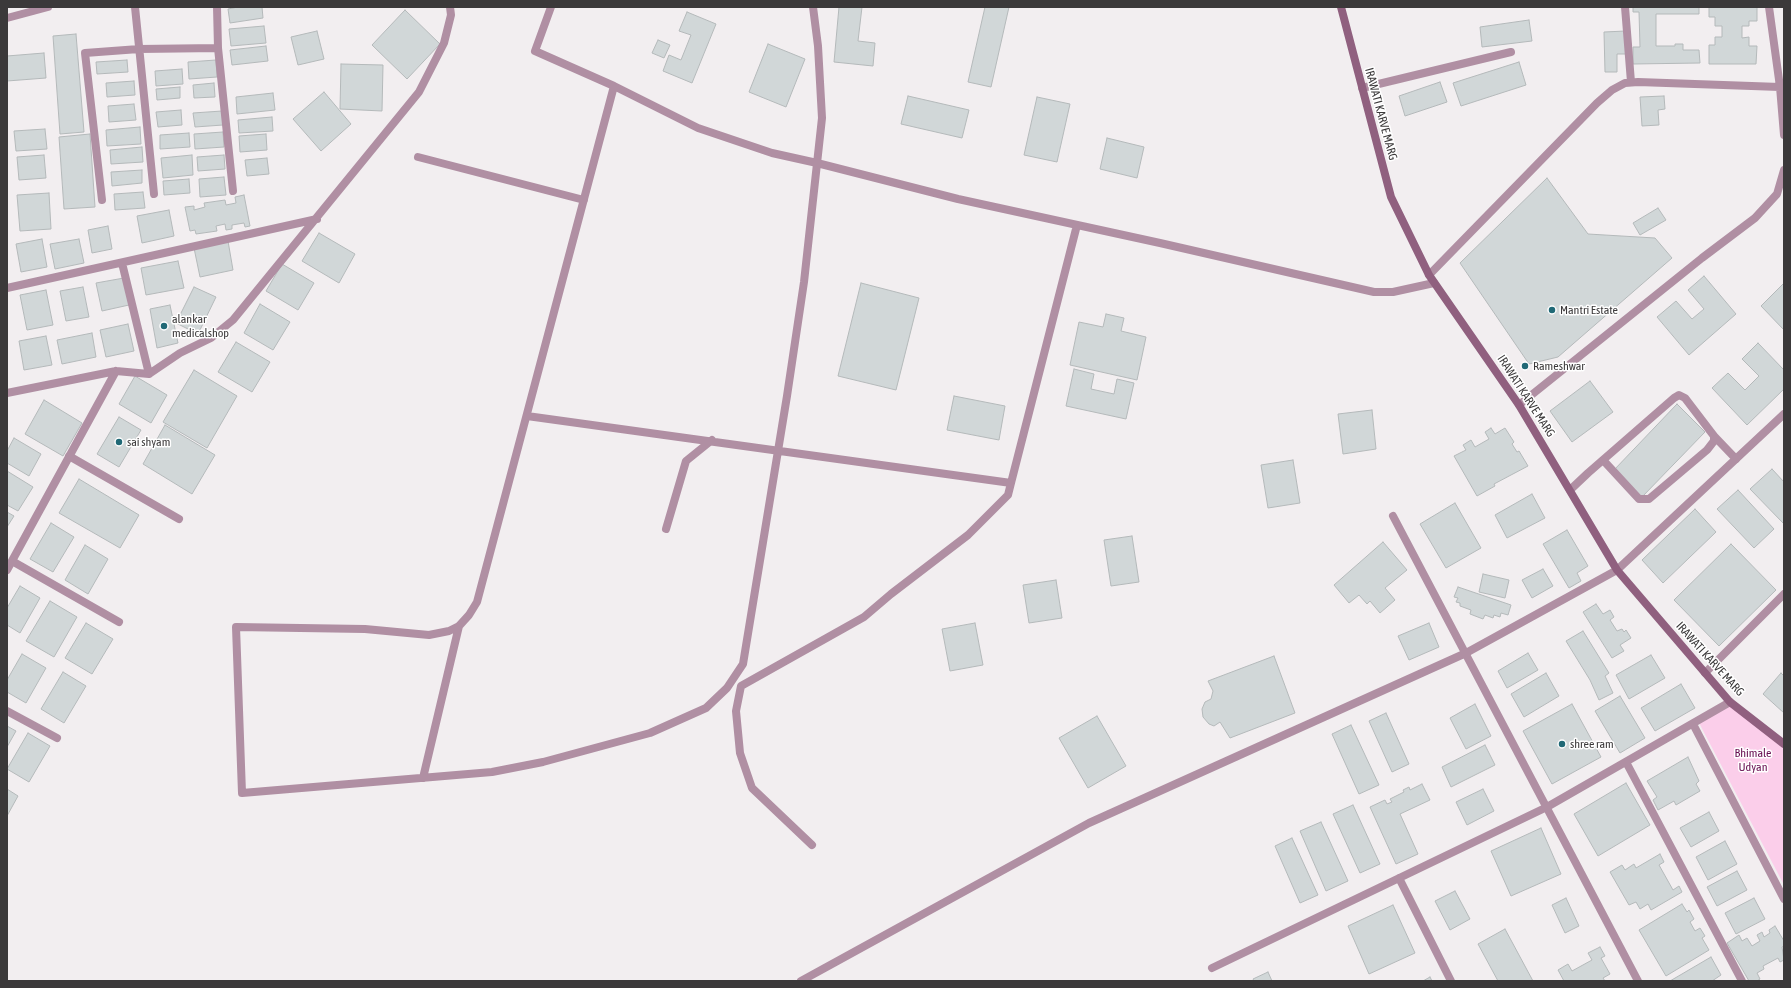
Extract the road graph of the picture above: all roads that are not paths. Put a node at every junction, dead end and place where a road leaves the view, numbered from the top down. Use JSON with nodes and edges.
{"nodes":[{"id":1,"x":48,"y":7,"type":"edge"},
{"id":2,"x":134,"y":7,"type":"edge"},
{"id":3,"x":218,"y":7,"type":"edge"},
{"id":4,"x":450,"y":7,"type":"edge"},
{"id":5,"x":551,"y":7,"type":"edge"},
{"id":6,"x":813,"y":7,"type":"edge"},
{"id":7,"x":1340,"y":7,"type":"edge"},
{"id":8,"x":1625,"y":7,"type":"edge"},
{"id":9,"x":1769,"y":7,"type":"edge"},
{"id":10,"x":7,"y":18,"type":"edge"},
{"id":11,"x":218,"y":48,"type":"junction"},
{"id":12,"x":139,"y":49,"type":"junction"},
{"id":13,"x":1512,"y":52,"type":"dead end"},
{"id":14,"x":1631,"y":82,"type":"junction"},
{"id":15,"x":614,"y":86,"type":"junction"},
{"id":16,"x":1780,"y":87,"type":"junction"},
{"id":17,"x":1362,"y":88,"type":"junction"},
{"id":18,"x":1784,"y":134,"type":"edge"},
{"id":19,"x":418,"y":157,"type":"dead end"},
{"id":20,"x":817,"y":163,"type":"junction"},
{"id":21,"x":1784,"y":170,"type":"edge"},
{"id":22,"x":233,"y":191,"type":"dead end"},
{"id":23,"x":154,"y":194,"type":"dead end"},
{"id":24,"x":102,"y":200,"type":"dead end"},
{"id":25,"x":584,"y":200,"type":"junction"},
{"id":26,"x":317,"y":218,"type":"junction"},
{"id":27,"x":1077,"y":225,"type":"junction"},
{"id":28,"x":122,"y":263,"type":"junction"},
{"id":29,"x":1429,"y":274,"type":"junction"},
{"id":30,"x":1434,"y":283,"type":"junction"},
{"id":31,"x":7,"y":288,"type":"edge"},
{"id":32,"x":116,"y":371,"type":"junction"},
{"id":33,"x":149,"y":374,"type":"junction"},
{"id":34,"x":7,"y":393,"type":"edge"},
{"id":35,"x":1519,"y":405,"type":"junction"},
{"id":36,"x":1784,"y":414,"type":"edge"},
{"id":37,"x":527,"y":416,"type":"junction"},
{"id":38,"x":1714,"y":436,"type":"junction"},
{"id":39,"x":712,"y":440,"type":"junction"},
{"id":40,"x":779,"y":449,"type":"junction"},
{"id":41,"x":70,"y":456,"type":"junction"},
{"id":42,"x":1736,"y":459,"type":"junction"},
{"id":43,"x":1603,"y":460,"type":"junction"},
{"id":44,"x":1011,"y":482,"type":"junction"},
{"id":45,"x":1570,"y":490,"type":"junction"},
{"id":46,"x":1393,"y":516,"type":"dead end"},
{"id":47,"x":179,"y":519,"type":"dead end"},
{"id":48,"x":666,"y":529,"type":"dead end"},
{"id":49,"x":12,"y":561,"type":"junction"},
{"id":50,"x":7,"y":570,"type":"edge"},
{"id":51,"x":1617,"y":570,"type":"junction"},
{"id":52,"x":1784,"y":594,"type":"edge"},
{"id":53,"x":119,"y":622,"type":"dead end"},
{"id":54,"x":459,"y":626,"type":"junction"},
{"id":55,"x":1466,"y":653,"type":"junction"},
{"id":56,"x":1705,"y":673,"type":"junction"},
{"id":57,"x":1730,"y":702,"type":"junction"},
{"id":58,"x":7,"y":711,"type":"edge"},
{"id":59,"x":1693,"y":724,"type":"junction"},
{"id":60,"x":57,"y":738,"type":"dead end"},
{"id":61,"x":1784,"y":744,"type":"edge"},
{"id":62,"x":1626,"y":762,"type":"junction"},
{"id":63,"x":423,"y":778,"type":"junction"},
{"id":64,"x":1547,"y":807,"type":"junction"},
{"id":65,"x":812,"y":845,"type":"dead end"},
{"id":66,"x":1399,"y":878,"type":"junction"},
{"id":67,"x":1784,"y":899,"type":"edge"},
{"id":68,"x":1212,"y":968,"type":"dead end"},
{"id":69,"x":802,"y":981,"type":"edge"},
{"id":70,"x":1451,"y":981,"type":"edge"},
{"id":71,"x":1638,"y":981,"type":"edge"},
{"id":72,"x":1742,"y":981,"type":"edge"}],
"edges":[{"from":1,"to":10,"type":"street"},
{"from":2,"to":12,"type":"street"},
{"from":3,"to":11,"type":"street"},
{"from":4,"to":26,"type":"street"},
{"from":5,"to":15,"type":"street"},
{"from":6,"to":20,"type":"street"},
{"from":7,"to":17,"type":"main road","name":"IRAWATI KARVE MARG"},
{"from":8,"to":14,"type":"street"},
{"from":9,"to":16,"type":"street"},
{"from":11,"to":12,"type":"street"},
{"from":11,"to":22,"type":"street"},
{"from":12,"to":23,"type":"street"},
{"from":12,"to":24,"type":"street"},
{"from":13,"to":17,"type":"street"},
{"from":14,"to":16,"type":"street"},
{"from":14,"to":29,"type":"street"},
{"from":15,"to":20,"type":"street"},
{"from":15,"to":25,"type":"street"},
{"from":16,"to":18,"type":"street"},
{"from":17,"to":29,"type":"main road","name":"IRAWATI KARVE MARG"},
{"from":19,"to":25,"type":"street"},
{"from":20,"to":27,"type":"street"},
{"from":20,"to":40,"type":"street"},
{"from":21,"to":35,"type":"street"},
{"from":25,"to":37,"type":"street"},
{"from":26,"to":28,"type":"street"},
{"from":26,"to":33,"type":"street"},
{"from":27,"to":30,"type":"street"},
{"from":27,"to":44,"type":"street"},
{"from":28,"to":31,"type":"street"},
{"from":28,"to":33,"type":"street"},
{"from":29,"to":30,"type":"main road","name":"IRAWATI KARVE MARG"},
{"from":30,"to":35,"type":"main road","name":"IRAWATI KARVE MARG"},
{"from":32,"to":33,"type":"street"},
{"from":32,"to":34,"type":"street"},
{"from":32,"to":41,"type":"street"},
{"from":35,"to":45,"type":"main road","name":"IRAWATI KARVE MARG"},
{"from":36,"to":42,"type":"street"},
{"from":37,"to":39,"type":"street"},
{"from":37,"to":54,"type":"street"},
{"from":38,"to":42,"type":"street"},
{"from":38,"to":43,"type":"street"},
{"from":38,"to":43,"type":"street"},
{"from":39,"to":40,"type":"street"},
{"from":39,"to":48,"type":"street"},
{"from":40,"to":44,"type":"street"},
{"from":40,"to":63,"type":"street"},
{"from":41,"to":47,"type":"street"},
{"from":41,"to":49,"type":"street"},
{"from":42,"to":51,"type":"street"},
{"from":43,"to":45,"type":"street"},
{"from":44,"to":65,"type":"street"},
{"from":45,"to":51,"type":"main road","name":"IRAWATI KARVE MARG"},
{"from":46,"to":55,"type":"street"},
{"from":49,"to":50,"type":"street"},
{"from":49,"to":53,"type":"street"},
{"from":51,"to":55,"type":"street"},
{"from":51,"to":56,"type":"main road","name":"IRAWATI KARVE MARG"},
{"from":52,"to":56,"type":"street"},
{"from":54,"to":63,"type":"street"},
{"from":54,"to":63,"type":"street"},
{"from":55,"to":64,"type":"street"},
{"from":55,"to":69,"type":"street"},
{"from":56,"to":57,"type":"main road","name":"IRAWATI KARVE MARG"},
{"from":57,"to":59,"type":"street"},
{"from":57,"to":61,"type":"main road","name":"IRAWATI KARVE MARG"},
{"from":58,"to":60,"type":"street"},
{"from":59,"to":62,"type":"street"},
{"from":59,"to":67,"type":"street"},
{"from":62,"to":64,"type":"street"},
{"from":62,"to":72,"type":"street"},
{"from":64,"to":66,"type":"street"},
{"from":64,"to":71,"type":"street"},
{"from":66,"to":68,"type":"street"},
{"from":66,"to":70,"type":"street"}]}
